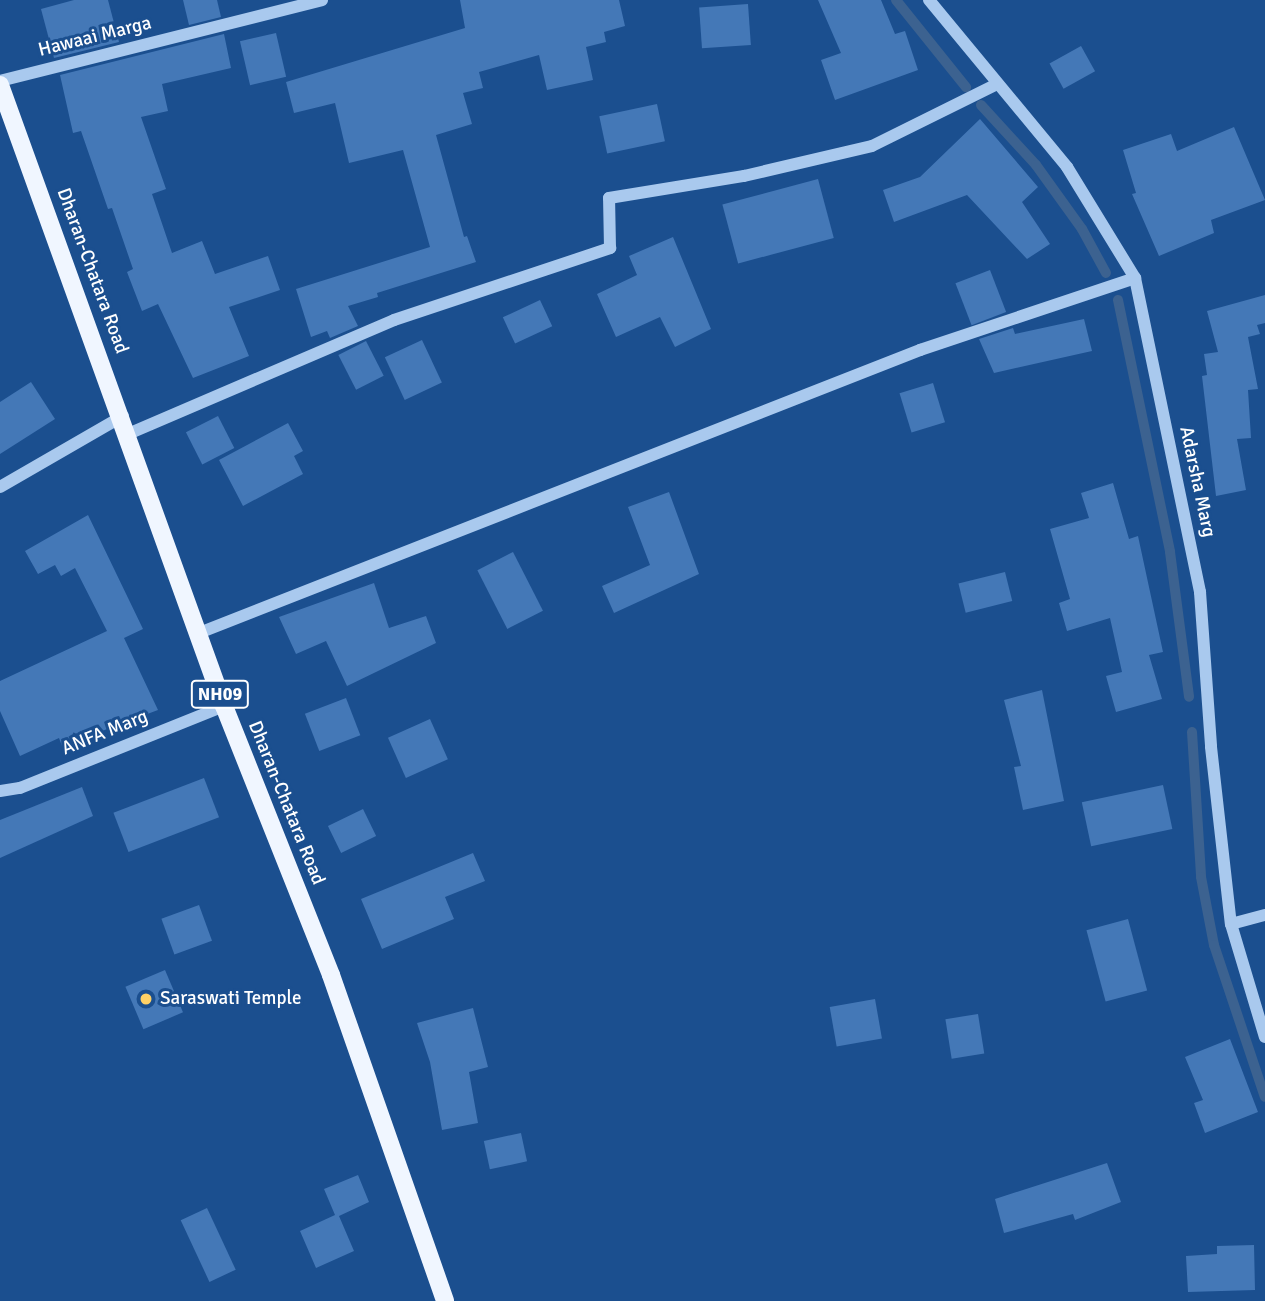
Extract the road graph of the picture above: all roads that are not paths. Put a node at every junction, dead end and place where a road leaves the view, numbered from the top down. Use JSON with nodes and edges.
{"nodes":[{"id":1,"x":323,"y":0,"type":"edge"},
{"id":2,"x":929,"y":0,"type":"edge"},
{"id":3,"x":0,"y":83,"type":"edge"},
{"id":4,"x":997,"y":84,"type":"junction"},
{"id":5,"x":1135,"y":278,"type":"junction"},
{"id":6,"x":123,"y":416,"type":"junction"},
{"id":7,"x":128,"y":435,"type":"junction"},
{"id":8,"x":0,"y":487,"type":"edge"},
{"id":9,"x":199,"y":633,"type":"junction"},
{"id":10,"x":224,"y":706,"type":"junction"},
{"id":11,"x":0,"y":791,"type":"edge"},
{"id":12,"x":1265,"y":915,"type":"edge"},
{"id":13,"x":1231,"y":923,"type":"junction"},
{"id":14,"x":1265,"y":1037,"type":"edge"},
{"id":15,"x":444,"y":1301,"type":"edge"}],
"edges":[{"from":1,"to":3,"type":"street","name":"Hawaai Marga"},
{"from":2,"to":4,"type":"street","name":"Adarsha Marg"},
{"from":3,"to":6,"type":"main road","name":"Dharan-Chatara Road","number":"NH09"},
{"from":4,"to":5,"type":"street","name":"Adarsha Marg"},
{"from":4,"to":7,"type":"street"},
{"from":5,"to":9,"type":"street"},
{"from":5,"to":13,"type":"street","name":"Adarsha Marg"},
{"from":6,"to":7,"type":"main road","name":"Dharan-Chatara Road","number":"NH09"},
{"from":6,"to":8,"type":"street"},
{"from":7,"to":9,"type":"main road","name":"Dharan-Chatara Road","number":"NH09"},
{"from":9,"to":10,"type":"main road","name":"Dharan-Chatara Road","number":"NH09"},
{"from":10,"to":11,"type":"street","name":"ANFA Marg"},
{"from":10,"to":15,"type":"main road","name":"Dharan-Chatara Road","number":"NH09"},
{"from":12,"to":13,"type":"street"},
{"from":13,"to":14,"type":"street","name":"Adarsha Marg"}]}
